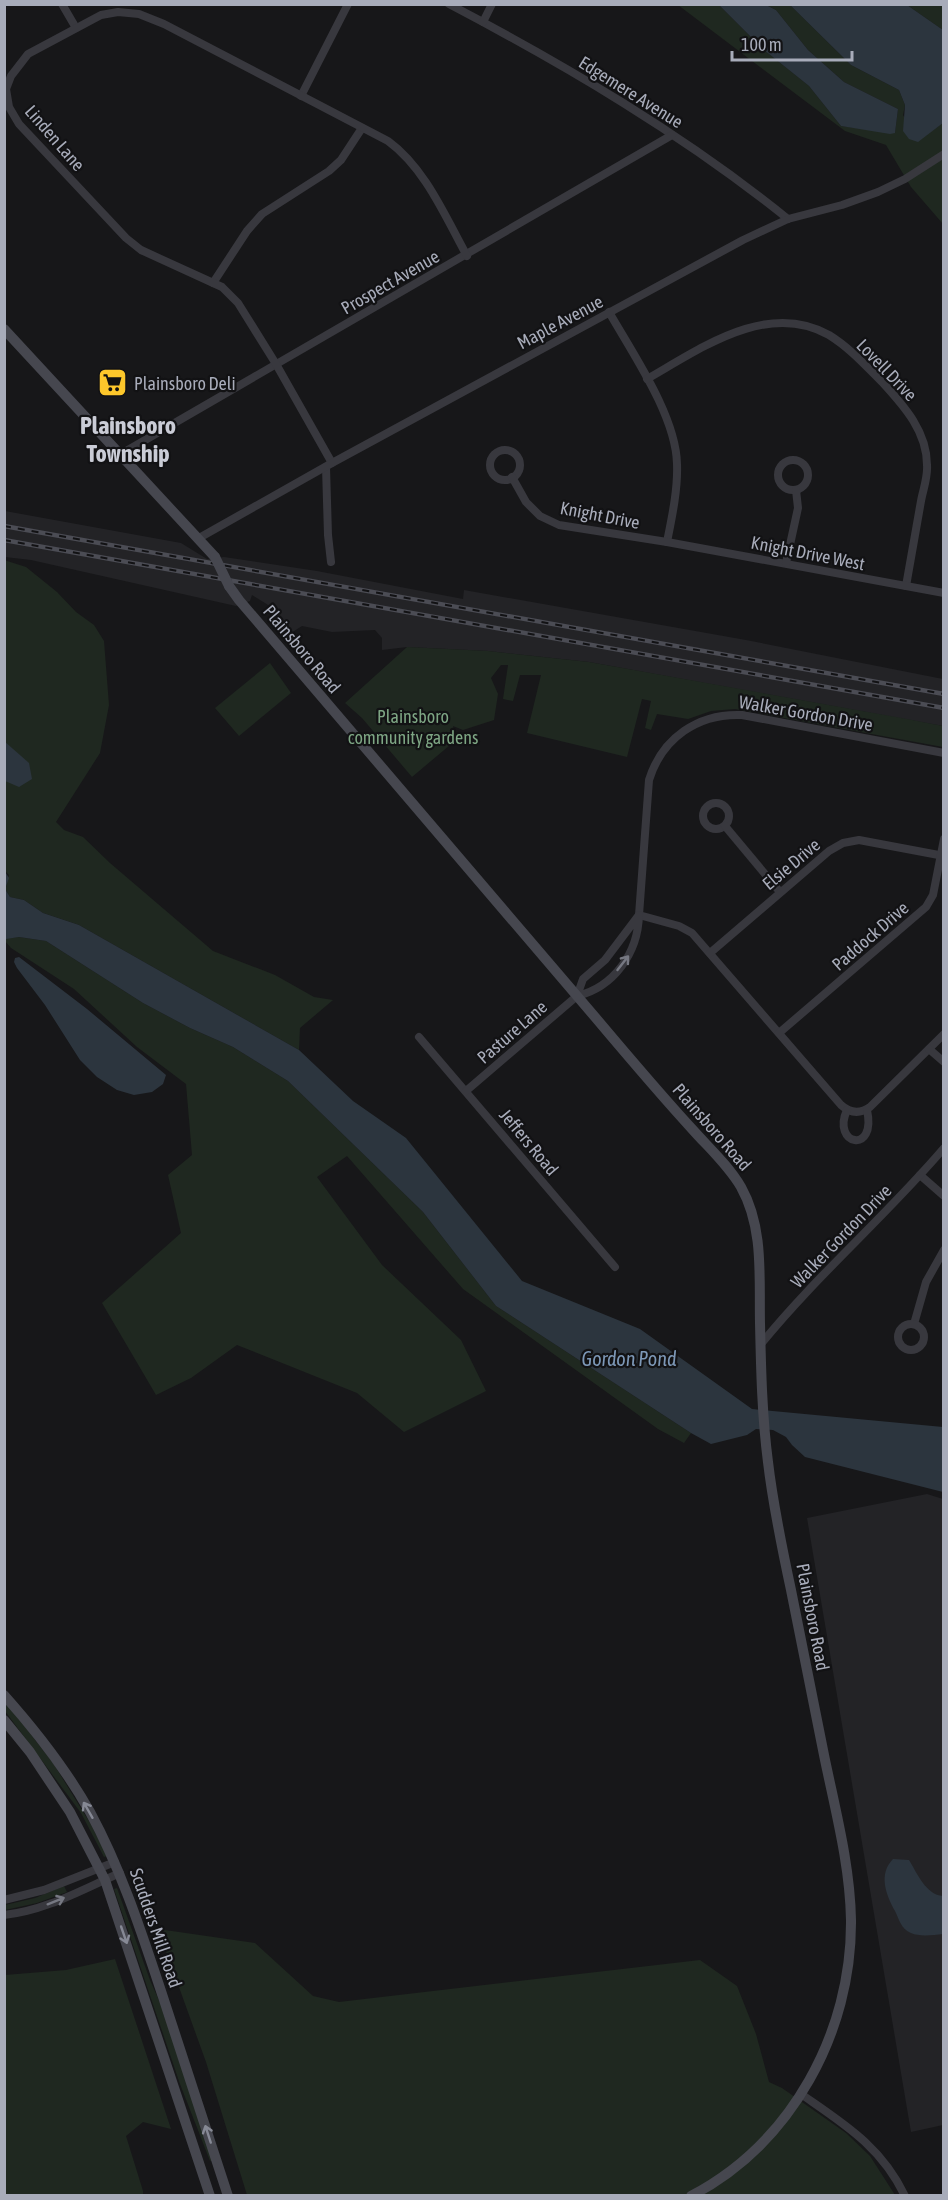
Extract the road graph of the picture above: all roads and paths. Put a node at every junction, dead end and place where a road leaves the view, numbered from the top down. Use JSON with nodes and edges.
{"nodes":[{"id":1,"x":62,"y":4,"type":"edge"},
{"id":2,"x":348,"y":4,"type":"edge"},
{"id":3,"x":449,"y":4,"type":"edge"},
{"id":4,"x":492,"y":4,"type":"edge"},
{"id":5,"x":483,"y":22,"type":"junction"},
{"id":6,"x":76,"y":28,"type":"junction"},
{"id":7,"x":301,"y":96,"type":"junction"},
{"id":8,"x":362,"y":128,"type":"junction"},
{"id":9,"x":672,"y":135,"type":"junction"},
{"id":10,"x":944,"y":154,"type":"edge"},
{"id":11,"x":788,"y":219,"type":"junction"},
{"id":12,"x":467,"y":256,"type":"junction"},
{"id":13,"x":213,"y":283,"type":"junction"},
{"id":14,"x":609,"y":312,"type":"junction"},
{"id":15,"x":6,"y":333,"type":"edge"},
{"id":16,"x":276,"y":364,"type":"junction"},
{"id":17,"x":647,"y":379,"type":"junction"},
{"id":18,"x":121,"y":454,"type":"junction"},
{"id":19,"x":329,"y":465,"type":"junction"},
{"id":20,"x":512,"y":477,"type":"dead end"},
{"id":21,"x":796,"y":490,"type":"junction"},
{"id":22,"x":199,"y":538,"type":"junction"},
{"id":23,"x":667,"y":542,"type":"junction"},
{"id":24,"x":331,"y":562,"type":"dead end"},
{"id":25,"x":786,"y":563,"type":"junction"},
{"id":26,"x":906,"y":586,"type":"junction"},
{"id":27,"x":944,"y":593,"type":"edge"},
{"id":28,"x":944,"y":753,"type":"edge"},
{"id":29,"x":724,"y":826,"type":"dead end"},
{"id":30,"x":944,"y":839,"type":"edge"},
{"id":31,"x":942,"y":855,"type":"edge"},
{"id":32,"x":780,"y":892,"type":"junction"},
{"id":33,"x":639,"y":915,"type":"junction"},
{"id":34,"x":710,"y":953,"type":"junction"},
{"id":35,"x":577,"y":996,"type":"junction"},
{"id":36,"x":779,"y":1034,"type":"junction"},
{"id":37,"x":944,"y":1034,"type":"edge"},
{"id":38,"x":419,"y":1037,"type":"dead end"},
{"id":39,"x":929,"y":1049,"type":"junction"},
{"id":40,"x":944,"y":1062,"type":"edge"},
{"id":41,"x":466,"y":1091,"type":"junction"},
{"id":42,"x":847,"y":1110,"type":"junction"},
{"id":43,"x":867,"y":1110,"type":"junction"},
{"id":44,"x":944,"y":1148,"type":"edge"},
{"id":45,"x":920,"y":1176,"type":"junction"},
{"id":46,"x":944,"y":1196,"type":"edge"},
{"id":47,"x":944,"y":1250,"type":"edge"},
{"id":48,"x":615,"y":1267,"type":"dead end"},
{"id":49,"x":914,"y":1324,"type":"dead end"},
{"id":50,"x":760,"y":1344,"type":"junction"},
{"id":51,"x":4,"y":1695,"type":"edge"},
{"id":52,"x":4,"y":1720,"type":"edge"},
{"id":53,"x":115,"y":1862,"type":"junction"},
{"id":54,"x":100,"y":1868,"type":"junction"},
{"id":55,"x":120,"y":1873,"type":"junction"},
{"id":56,"x":105,"y":1880,"type":"junction"},
{"id":57,"x":4,"y":1900,"type":"edge"},
{"id":58,"x":4,"y":1915,"type":"edge"},
{"id":59,"x":801,"y":2094,"type":"junction"},
{"id":60,"x":210,"y":2196,"type":"edge"},
{"id":61,"x":228,"y":2196,"type":"edge"},
{"id":62,"x":692,"y":2196,"type":"edge"},
{"id":63,"x":905,"y":2196,"type":"edge"}],
"edges":[{"from":1,"to":6,"type":"street"},
{"from":2,"to":7,"type":"street"},
{"from":3,"to":5,"type":"street","name":"Edgemere Avenue"},
{"from":4,"to":5,"type":"street"},
{"from":5,"to":9,"type":"street","name":"Edgemere Avenue"},
{"from":6,"to":7,"type":"street","name":"Linden Lane"},
{"from":6,"to":13,"type":"street","name":"Linden Lane"},
{"from":7,"to":8,"type":"street","name":"Linden Lane"},
{"from":8,"to":12,"type":"street","name":"Linden Lane"},
{"from":8,"to":13,"type":"street"},
{"from":9,"to":11,"type":"street","name":"Edgemere Avenue"},
{"from":9,"to":12,"type":"street","name":"Prospect Avenue"},
{"from":10,"to":11,"type":"street","name":"Maple Avenue"},
{"from":11,"to":14,"type":"street","name":"Maple Avenue"},
{"from":12,"to":16,"type":"street","name":"Prospect Avenue"},
{"from":13,"to":16,"type":"street","name":"Linden Lane"},
{"from":14,"to":17,"type":"street"},
{"from":14,"to":19,"type":"street","name":"Maple Avenue"},
{"from":15,"to":18,"type":"street","name":"Plainsboro Road"},
{"from":16,"to":18,"type":"street","name":"Prospect Avenue"},
{"from":16,"to":19,"type":"street","name":"Linden Lane"},
{"from":17,"to":23,"type":"street"},
{"from":17,"to":26,"type":"street","name":"Lovell Drive"},
{"from":18,"to":22,"type":"street","name":"Plainsboro Road"},
{"from":19,"to":22,"type":"street","name":"Maple Avenue"},
{"from":19,"to":24,"type":"street"},
{"from":20,"to":23,"type":"street","name":"Knight Drive"},
{"from":21,"to":21,"type":"street"},
{"from":21,"to":25,"type":"street"},
{"from":22,"to":35,"type":"street","name":"Plainsboro Road","bridge":true},
{"from":23,"to":25,"type":"street","name":"Knight Drive West"},
{"from":25,"to":26,"type":"street","name":"Knight Drive West"},
{"from":26,"to":27,"type":"street","name":"Knight Drive West"},
{"from":28,"to":33,"type":"street","name":"Walker Gordon Drive"},
{"from":29,"to":32,"type":"street"},
{"from":30,"to":31,"type":"street","name":"Paddock Drive"},
{"from":31,"to":32,"type":"street","name":"Elsie Drive"},
{"from":31,"to":36,"type":"street","name":"Paddock Drive"},
{"from":32,"to":34,"type":"street","name":"Elsie Drive"},
{"from":33,"to":34,"type":"street"},
{"from":33,"to":35,"type":"street"},
{"from":35,"to":33,"type":"street","name":"Walker Gordon Drive","one_way":true},
{"from":34,"to":36,"type":"street"},
{"from":35,"to":41,"type":"street","name":"Pasture Lane"},
{"from":35,"to":50,"type":"street","name":"Plainsboro Road"},
{"from":36,"to":42,"type":"street"},
{"from":37,"to":39,"type":"street"},
{"from":38,"to":41,"type":"street","name":"Jeffers Road"},
{"from":39,"to":40,"type":"street"},
{"from":39,"to":43,"type":"street"},
{"from":41,"to":48,"type":"street","name":"Jeffers Road"},
{"from":42,"to":43,"type":"street"},
{"from":42,"to":43,"type":"street"},
{"from":44,"to":45,"type":"street","name":"Walker Gordon Drive"},
{"from":45,"to":46,"type":"street"},
{"from":45,"to":50,"type":"street","name":"Walker Gordon Drive"},
{"from":47,"to":49,"type":"street"},
{"from":50,"to":59,"type":"street","name":"Plainsboro Road"},
{"from":53,"to":51,"type":"street","name":"Scudders Mill Road","one_way":true},
{"from":52,"to":54,"type":"street","name":"Scudders Mill Road"},
{"from":53,"to":54,"type":"street"},
{"from":53,"to":55,"type":"street","name":"Scudders Mill Road"},
{"from":54,"to":56,"type":"street","name":"Scudders Mill Road"},
{"from":54,"to":57,"type":"street"},
{"from":55,"to":56,"type":"street"},
{"from":61,"to":55,"type":"street","name":"Scudders Mill Road","one_way":true},
{"from":58,"to":56,"type":"street","one_way":true},
{"from":56,"to":60,"type":"street","name":"Scudders Mill Road","one_way":true},
{"from":59,"to":62,"type":"street","name":"Plainsboro Road"},
{"from":59,"to":63,"type":"street"}]}
